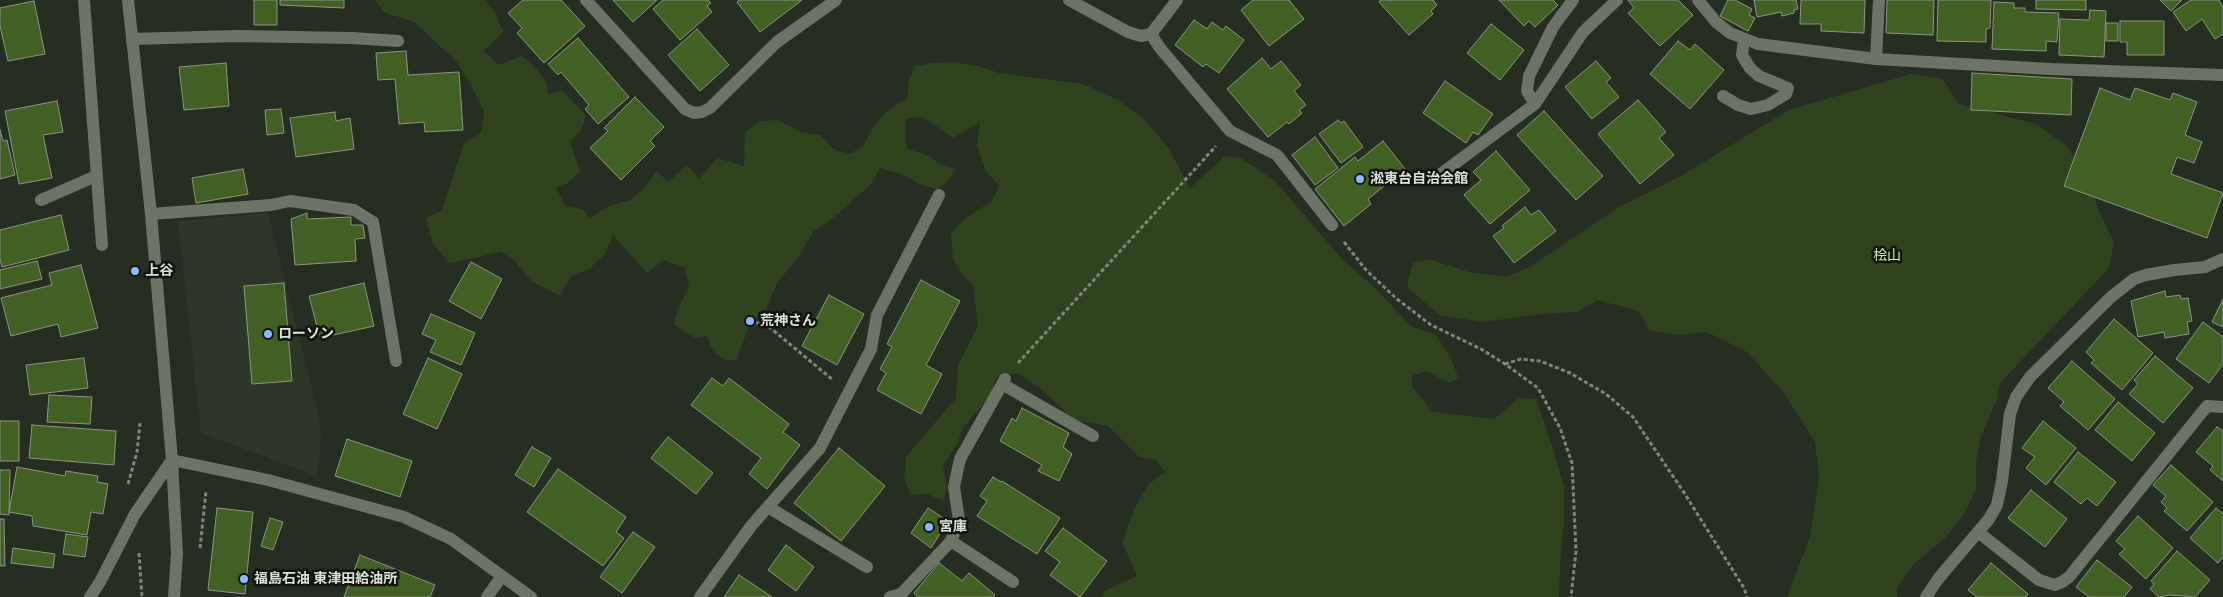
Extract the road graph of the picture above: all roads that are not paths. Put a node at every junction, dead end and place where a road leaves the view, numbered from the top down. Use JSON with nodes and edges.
{"nodes":[{"id":1,"x":84,"y":0,"type":"edge"},
{"id":2,"x":128,"y":0,"type":"edge"},
{"id":3,"x":586,"y":0,"type":"edge"},
{"id":4,"x":836,"y":0,"type":"edge"},
{"id":5,"x":1069,"y":0,"type":"edge"},
{"id":6,"x":1177,"y":0,"type":"edge"},
{"id":7,"x":1573,"y":0,"type":"edge"},
{"id":8,"x":1617,"y":0,"type":"edge"},
{"id":9,"x":1698,"y":0,"type":"edge"},
{"id":10,"x":1879,"y":0,"type":"edge"},
{"id":11,"x":1151,"y":34,"type":"junction"},
{"id":12,"x":132,"y":39,"type":"junction"},
{"id":13,"x":1744,"y":39,"type":"junction"},
{"id":14,"x":398,"y":40,"type":"dead end"},
{"id":15,"x":1876,"y":59,"type":"junction"},
{"id":16,"x":2223,"y":75,"type":"edge"},
{"id":17,"x":1723,"y":96,"type":"dead end"},
{"id":18,"x":1535,"y":104,"type":"junction"},
{"id":19,"x":96,"y":176,"type":"junction"},
{"id":20,"x":1434,"y":179,"type":"dead end"},
{"id":21,"x":939,"y":195,"type":"dead end"},
{"id":22,"x":41,"y":200,"type":"dead end"},
{"id":23,"x":151,"y":214,"type":"junction"},
{"id":24,"x":1332,"y":226,"type":"road end"},
{"id":25,"x":102,"y":245,"type":"dead end"},
{"id":26,"x":2223,"y":259,"type":"edge"},
{"id":27,"x":396,"y":361,"type":"dead end"},
{"id":28,"x":2223,"y":406,"type":"edge"},
{"id":29,"x":1092,"y":436,"type":"dead end"},
{"id":30,"x":172,"y":460,"type":"junction"},
{"id":31,"x":768,"y":507,"type":"junction"},
{"id":32,"x":1978,"y":532,"type":"junction"},
{"id":33,"x":951,"y":541,"type":"junction"},
{"id":34,"x":867,"y":567,"type":"dead end"},
{"id":35,"x":502,"y":576,"type":"junction"},
{"id":36,"x":1013,"y":582,"type":"dead end"},
{"id":37,"x":90,"y":597,"type":"edge"},
{"id":38,"x":174,"y":597,"type":"edge"},
{"id":39,"x":487,"y":597,"type":"edge"},
{"id":40,"x":531,"y":597,"type":"edge"},
{"id":41,"x":700,"y":597,"type":"edge"},
{"id":42,"x":890,"y":597,"type":"edge"},
{"id":43,"x":1926,"y":597,"type":"edge"}],
"edges":[{"from":1,"to":19,"type":"street"},
{"from":2,"to":12,"type":"street"},
{"from":3,"to":4,"type":"street"},
{"from":5,"to":11,"type":"street"},
{"from":6,"to":11,"type":"street"},
{"from":7,"to":18,"type":"street"},
{"from":8,"to":18,"type":"street"},
{"from":9,"to":13,"type":"street"},
{"from":10,"to":15,"type":"street"},
{"from":11,"to":24,"type":"street"},
{"from":12,"to":14,"type":"street"},
{"from":12,"to":23,"type":"street"},
{"from":13,"to":15,"type":"street"},
{"from":13,"to":17,"type":"street"},
{"from":15,"to":16,"type":"street"},
{"from":18,"to":20,"type":"street"},
{"from":19,"to":22,"type":"street"},
{"from":19,"to":25,"type":"street"},
{"from":21,"to":31,"type":"street"},
{"from":23,"to":27,"type":"street"},
{"from":23,"to":30,"type":"street"},
{"from":26,"to":32,"type":"street"},
{"from":28,"to":32,"type":"street"},
{"from":29,"to":33,"type":"street"},
{"from":30,"to":35,"type":"street"},
{"from":30,"to":37,"type":"street"},
{"from":30,"to":38,"type":"street"},
{"from":31,"to":34,"type":"street"},
{"from":31,"to":41,"type":"street"},
{"from":32,"to":43,"type":"street"},
{"from":33,"to":36,"type":"street"},
{"from":33,"to":42,"type":"street"},
{"from":35,"to":39,"type":"street"},
{"from":35,"to":40,"type":"street"}]}
